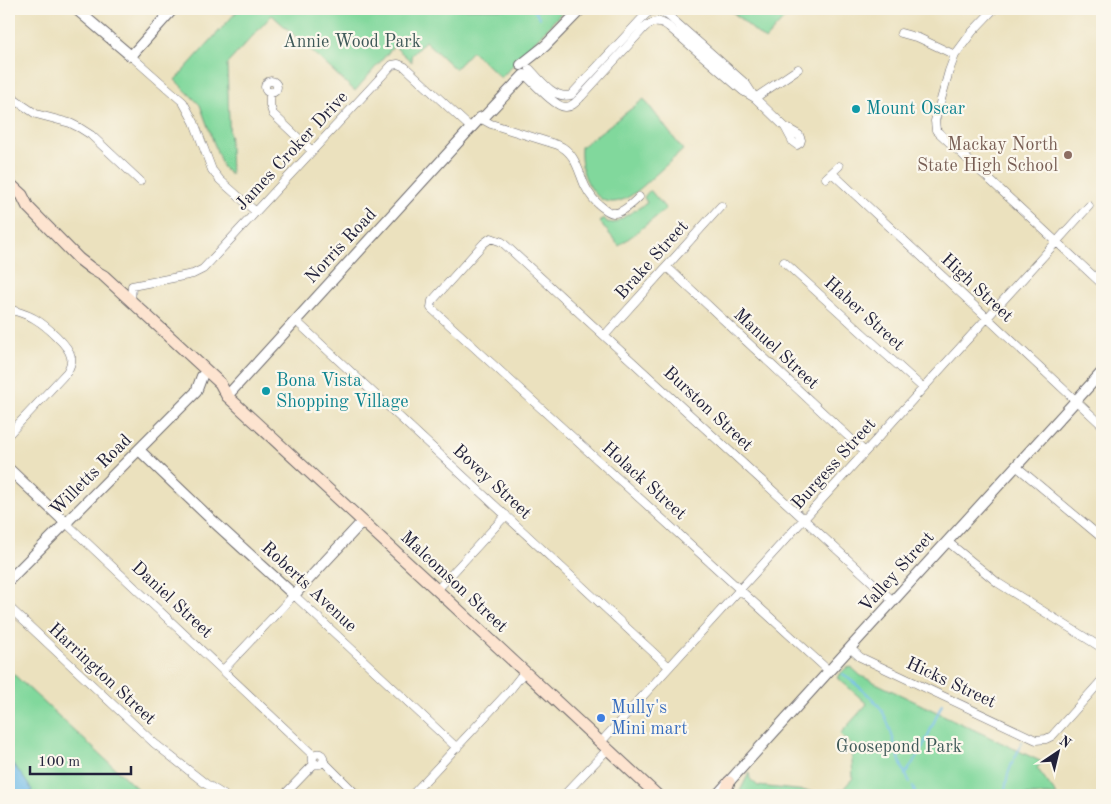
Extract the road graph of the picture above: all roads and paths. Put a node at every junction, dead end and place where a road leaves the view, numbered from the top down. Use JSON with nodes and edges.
{"nodes":[{"id":1,"x":76,"y":9,"type":"edge"},
{"id":2,"x":173,"y":9,"type":"edge"},
{"id":3,"x":580,"y":9,"type":"edge"},
{"id":4,"x":994,"y":9,"type":"edge"},
{"id":5,"x":666,"y":14,"type":"junction"},
{"id":6,"x":662,"y":22,"type":"junction"},
{"id":7,"x":642,"y":24,"type":"junction"},
{"id":8,"x":682,"y":33,"type":"junction"},
{"id":9,"x":902,"y":33,"type":"dead end"},
{"id":10,"x":955,"y":55,"type":"junction"},
{"id":11,"x":131,"y":56,"type":"junction"},
{"id":12,"x":798,"y":69,"type":"dead end"},
{"id":13,"x":525,"y":70,"type":"junction"},
{"id":14,"x":540,"y":84,"type":"junction"},
{"id":15,"x":584,"y":88,"type":"junction"},
{"id":16,"x":270,"y":92,"type":"dead end"},
{"id":17,"x":569,"y":96,"type":"junction"},
{"id":18,"x":10,"y":98,"type":"edge"},
{"id":19,"x":755,"y":98,"type":"junction"},
{"id":20,"x":572,"y":104,"type":"junction"},
{"id":21,"x":480,"y":118,"type":"junction"},
{"id":22,"x":785,"y":127,"type":"dead end"},
{"id":23,"x":471,"y":128,"type":"junction"},
{"id":24,"x":312,"y":151,"type":"junction"},
{"id":25,"x":839,"y":166,"type":"dead end"},
{"id":26,"x":140,"y":180,"type":"dead end"},
{"id":27,"x":9,"y":183,"type":"edge"},
{"id":28,"x":9,"y":194,"type":"edge"},
{"id":29,"x":639,"y":197,"type":"dead end"},
{"id":30,"x":721,"y":206,"type":"dead end"},
{"id":31,"x":1089,"y":206,"type":"dead end"},
{"id":32,"x":28,"y":207,"type":"junction"},
{"id":33,"x":256,"y":212,"type":"junction"},
{"id":34,"x":1056,"y":242,"type":"junction"},
{"id":35,"x":784,"y":262,"type":"dead end"},
{"id":36,"x":667,"y":267,"type":"junction"},
{"id":37,"x":92,"y":269,"type":"junction"},
{"id":38,"x":1102,"y":284,"type":"edge"},
{"id":39,"x":131,"y":301,"type":"junction"},
{"id":40,"x":9,"y":310,"type":"edge"},
{"id":41,"x":437,"y":315,"type":"joint"},
{"id":42,"x":987,"y":318,"type":"junction"},
{"id":43,"x":295,"y":320,"type":"junction"},
{"id":44,"x":605,"y":335,"type":"junction"},
{"id":45,"x":1102,"y":372,"type":"edge"},
{"id":46,"x":202,"y":376,"type":"junction"},
{"id":47,"x":923,"y":388,"type":"junction"},
{"id":48,"x":227,"y":396,"type":"junction"},
{"id":49,"x":1076,"y":400,"type":"junction"},
{"id":50,"x":1102,"y":425,"type":"edge"},
{"id":51,"x":9,"y":434,"type":"edge"},
{"id":52,"x":139,"y":450,"type":"junction"},
{"id":53,"x":865,"y":452,"type":"junction"},
{"id":54,"x":1016,"y":466,"type":"junction"},
{"id":55,"x":9,"y":469,"type":"edge"},
{"id":56,"x":506,"y":515,"type":"junction"},
{"id":57,"x":804,"y":518,"type":"junction"},
{"id":58,"x":362,"y":522,"type":"junction"},
{"id":59,"x":66,"y":523,"type":"junction"},
{"id":60,"x":1102,"y":538,"type":"edge"},
{"id":61,"x":948,"y":542,"type":"junction"},
{"id":62,"x":9,"y":580,"type":"edge"},
{"id":63,"x":740,"y":588,"type":"junction"},
{"id":64,"x":438,"y":590,"type":"junction"},
{"id":65,"x":294,"y":595,"type":"junction"},
{"id":66,"x":893,"y":600,"type":"junction"},
{"id":67,"x":9,"y":607,"type":"edge"},
{"id":68,"x":850,"y":648,"type":"junction"},
{"id":69,"x":1102,"y":648,"type":"edge"},
{"id":70,"x":668,"y":667,"type":"junction"},
{"id":71,"x":223,"y":670,"type":"junction"},
{"id":72,"x":525,"y":671,"type":"junction"},
{"id":73,"x":829,"y":671,"type":"junction"},
{"id":74,"x":1102,"y":680,"type":"edge"},
{"id":75,"x":605,"y":746,"type":"junction"},
{"id":76,"x":457,"y":748,"type":"junction"},
{"id":77,"x":317,"y":760,"type":"junction"},
{"id":78,"x":729,"y":782,"type":"junction"},
{"id":79,"x":224,"y":795,"type":"edge"},
{"id":80,"x":284,"y":795,"type":"edge"},
{"id":81,"x":357,"y":795,"type":"edge"},
{"id":82,"x":412,"y":795,"type":"edge"},
{"id":83,"x":564,"y":795,"type":"edge"},
{"id":84,"x":657,"y":795,"type":"edge"},
{"id":85,"x":718,"y":795,"type":"edge"},
{"id":86,"x":724,"y":795,"type":"edge"}],
"edges":[{"from":1,"to":11,"type":"street"},
{"from":2,"to":11,"type":"street"},
{"from":3,"to":13,"type":"street","name":"Norris Road"},
{"from":4,"to":10,"type":"street"},
{"from":5,"to":6,"type":"street"},
{"from":5,"to":7,"type":"street"},
{"from":5,"to":8,"type":"street"},
{"from":6,"to":7,"type":"street"},
{"from":6,"to":8,"type":"street"},
{"from":7,"to":15,"type":"street"},
{"from":8,"to":19,"type":"street"},
{"from":9,"to":10,"type":"street"},
{"from":10,"to":34,"type":"street"},
{"from":11,"to":33,"type":"street"},
{"from":12,"to":19,"type":"street"},
{"from":13,"to":14,"type":"street"},
{"from":13,"to":21,"type":"street","name":"Norris Road"},
{"from":14,"to":17,"type":"street"},
{"from":14,"to":20,"type":"street"},
{"from":15,"to":17,"type":"street"},
{"from":15,"to":20,"type":"street"},
{"from":16,"to":24,"type":"street"},
{"from":17,"to":20,"type":"street"},
{"from":18,"to":26,"type":"street"},
{"from":19,"to":22,"type":"street"},
{"from":21,"to":23,"type":"street","name":"Norris Road"},
{"from":21,"to":29,"type":"street"},
{"from":23,"to":24,"type":"street","name":"James Croker Drive"},
{"from":23,"to":43,"type":"street","name":"Norris Road"},
{"from":24,"to":33,"type":"street","name":"James Croker Drive"},
{"from":25,"to":42,"type":"street","name":"High Street"},
{"from":27,"to":32,"type":"main road","name":"Malcomson Street"},
{"from":28,"to":32,"type":"main road","name":"Malcomson Street"},
{"from":30,"to":36,"type":"street","name":"Brake Street"},
{"from":31,"to":34,"type":"street","name":"Burgess Street"},
{"from":32,"to":37,"type":"main road","name":"Malcomson Street"},
{"from":33,"to":39,"type":"street","name":"James Croker Drive"},
{"from":34,"to":38,"type":"street"},
{"from":34,"to":42,"type":"street","name":"Burgess Street"},
{"from":35,"to":47,"type":"street","name":"Haber Street"},
{"from":36,"to":44,"type":"street","name":"Brake Street"},
{"from":36,"to":53,"type":"street","name":"Manuel Street"},
{"from":37,"to":39,"type":"main road","name":"Malcomson Street"},
{"from":37,"to":46,"type":"main road","name":"Malcomson Street"},
{"from":39,"to":48,"type":"main road","name":"Malcomson Street"},
{"from":40,"to":51,"type":"street"},
{"from":41,"to":44,"type":"street","name":"Burston Street"},
{"from":41,"to":63,"type":"street","name":"Holack Street"},
{"from":42,"to":47,"type":"street","name":"Burgess Street"},
{"from":42,"to":49,"type":"street","name":"High Street"},
{"from":43,"to":48,"type":"street","name":"Norris Road"},
{"from":43,"to":56,"type":"street","name":"Bovey Street"},
{"from":44,"to":57,"type":"street","name":"Burston Street"},
{"from":45,"to":49,"type":"street","name":"Valley Street"},
{"from":46,"to":48,"type":"main road","name":"Malcomson Street"},
{"from":46,"to":52,"type":"street","name":"Willetts Road"},
{"from":47,"to":53,"type":"street","name":"Burgess Street"},
{"from":48,"to":58,"type":"main road","name":"Malcomson Street"},
{"from":49,"to":50,"type":"street","name":"High Street"},
{"from":49,"to":54,"type":"street","name":"Valley Street"},
{"from":52,"to":59,"type":"street","name":"Willetts Road"},
{"from":52,"to":65,"type":"street","name":"Roberts Avenue"},
{"from":53,"to":57,"type":"street","name":"Burgess Street"},
{"from":54,"to":60,"type":"street"},
{"from":54,"to":61,"type":"street","name":"Valley Street"},
{"from":55,"to":59,"type":"street","name":"Daniel Street"},
{"from":56,"to":64,"type":"street"},
{"from":56,"to":70,"type":"street","name":"Bovey Street"},
{"from":57,"to":63,"type":"street","name":"Burgess Street"},
{"from":57,"to":66,"type":"street","name":"Burston Street"},
{"from":58,"to":64,"type":"main road","name":"Malcomson Street"},
{"from":58,"to":65,"type":"street"},
{"from":59,"to":62,"type":"street","name":"Willetts Road"},
{"from":59,"to":71,"type":"street","name":"Daniel Street"},
{"from":61,"to":66,"type":"street","name":"Valley Street"},
{"from":61,"to":69,"type":"street"},
{"from":63,"to":70,"type":"street","name":"Burgess Street"},
{"from":63,"to":73,"type":"street","name":"Holack Street"},
{"from":64,"to":72,"type":"main road","name":"Malcomson Street"},
{"from":65,"to":71,"type":"street"},
{"from":65,"to":76,"type":"street","name":"Roberts Avenue"},
{"from":66,"to":68,"type":"street","name":"Valley Street"},
{"from":67,"to":79,"type":"street","name":"Harrington Street"},
{"from":68,"to":73,"type":"street","name":"Valley Street"},
{"from":68,"to":74,"type":"street","name":"Hicks Street"},
{"from":70,"to":75,"type":"street","name":"Burgess Street"},
{"from":71,"to":77,"type":"street","name":"Daniel Street"},
{"from":72,"to":75,"type":"main road","name":"Malcomson Street"},
{"from":72,"to":76,"type":"street"},
{"from":73,"to":78,"type":"street","name":"Valley Street"},
{"from":75,"to":83,"type":"street","name":"Burgess Street"},
{"from":75,"to":84,"type":"main road","name":"Malcomson Street"},
{"from":76,"to":82,"type":"street"},
{"from":77,"to":80,"type":"street"},
{"from":77,"to":81,"type":"street","name":"Daniel Street"},
{"from":78,"to":85,"type":"street","name":"Valley Street"},
{"from":78,"to":86,"type":"main road"}]}
